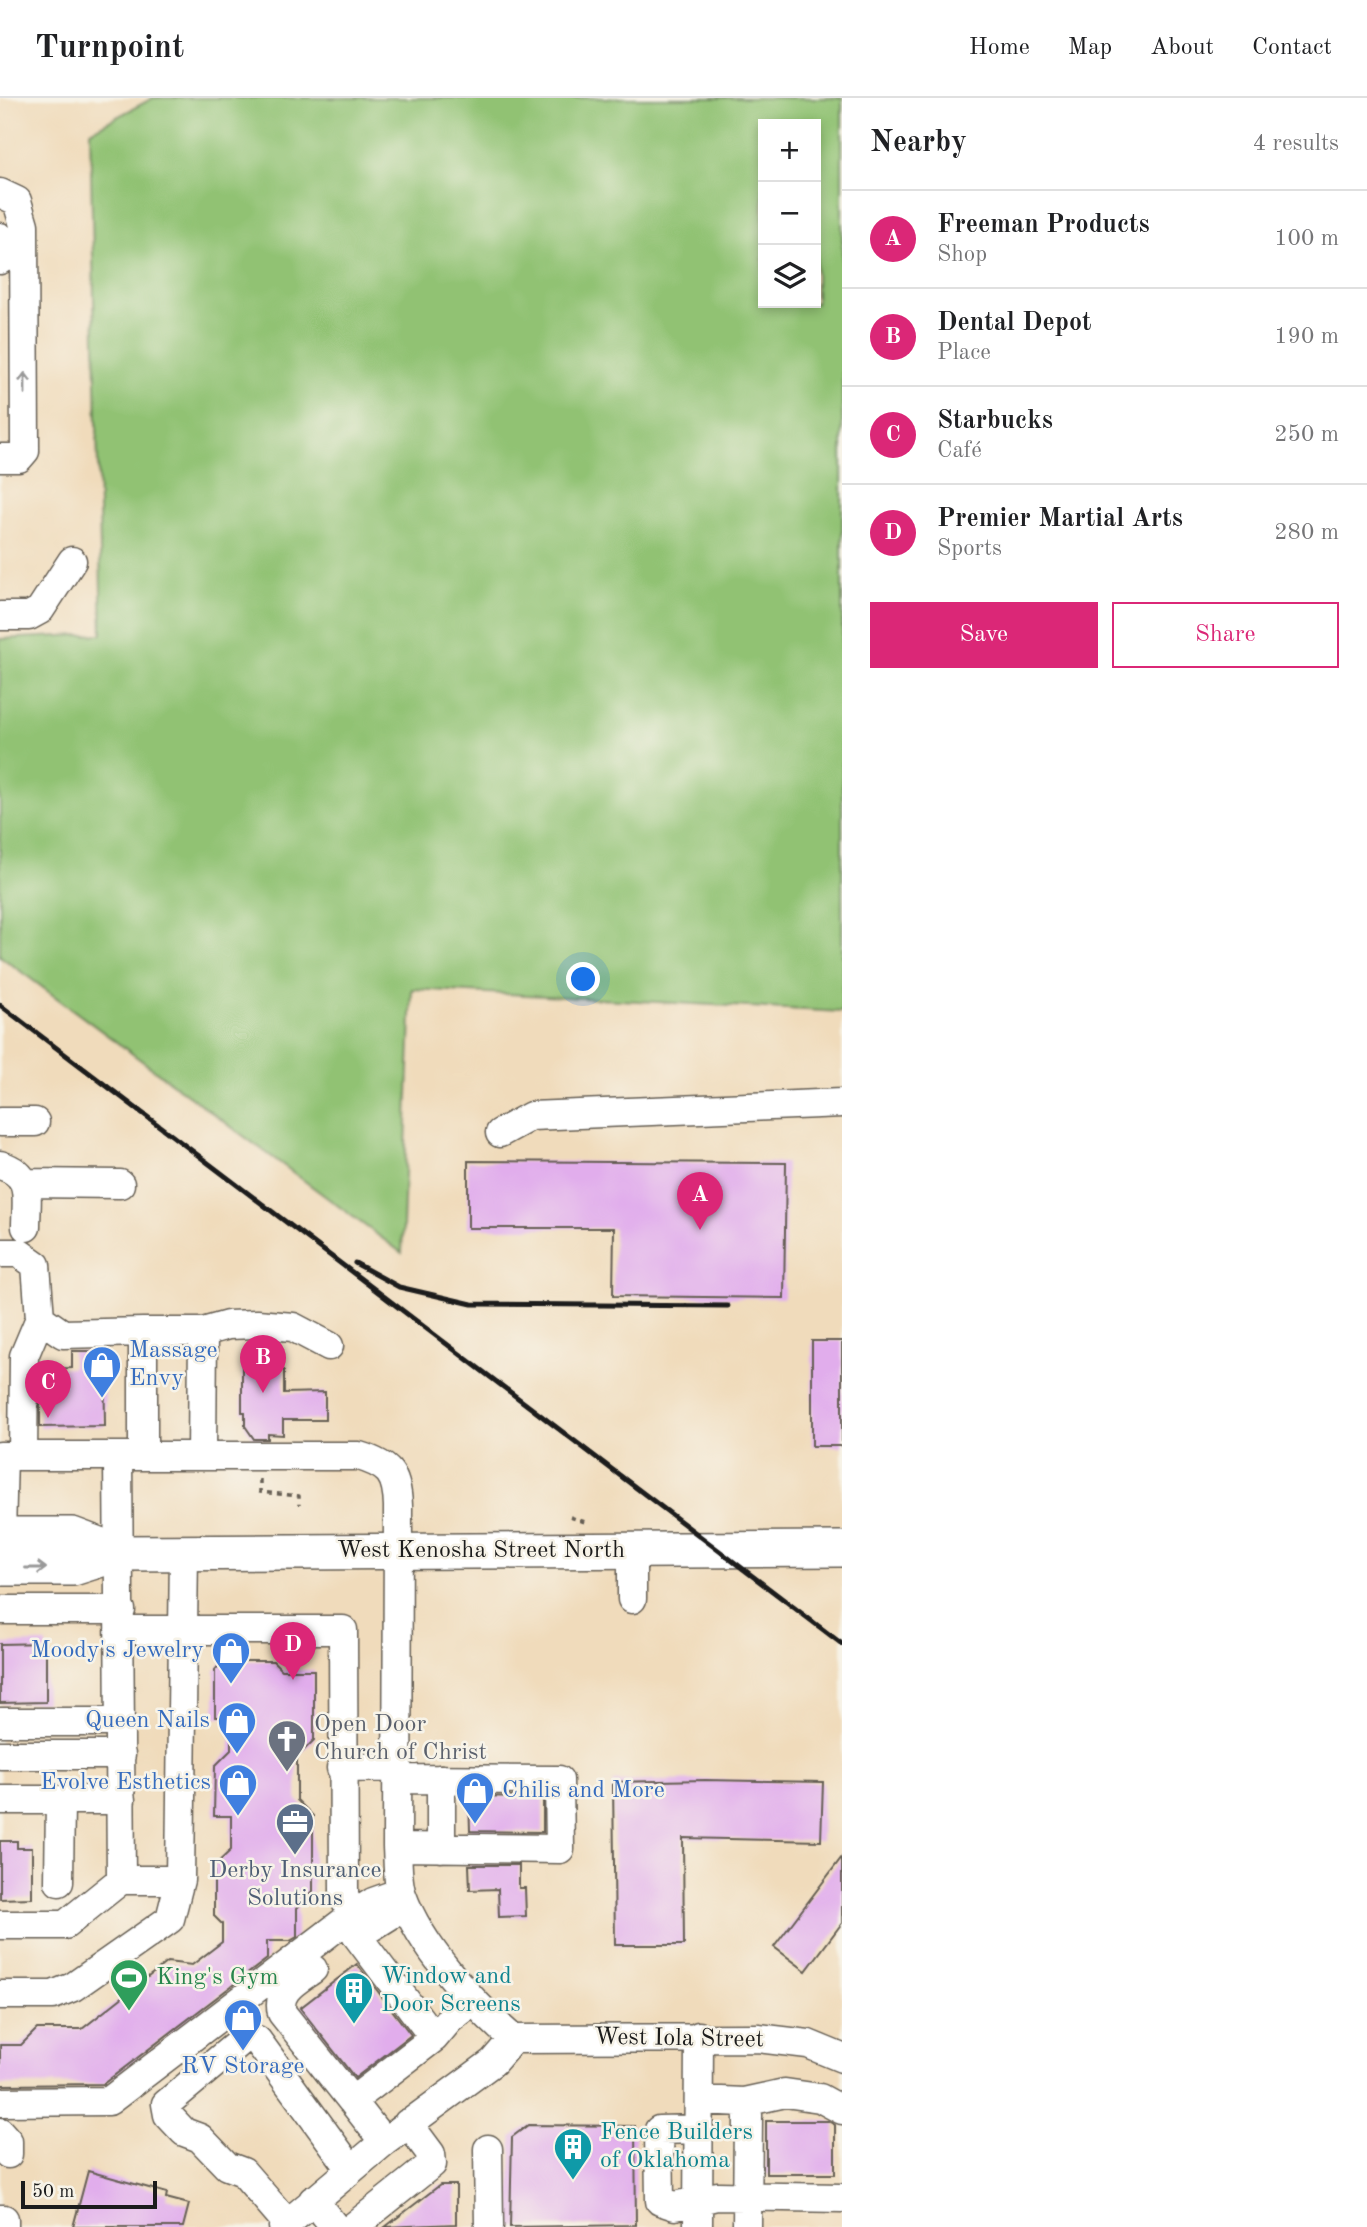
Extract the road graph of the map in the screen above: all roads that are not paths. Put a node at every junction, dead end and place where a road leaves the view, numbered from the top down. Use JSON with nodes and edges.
{"nodes":[{"id":1,"x":5,"y":194,"type":"edge"},
{"id":2,"x":0,"y":237,"type":"edge"},
{"id":3,"x":0,"y":260,"type":"edge"},
{"id":4,"x":13,"y":454,"type":"edge"},
{"id":5,"x":72,"y":561,"type":"dead end"},
{"id":6,"x":0,"y":616,"type":"edge"},
{"id":7,"x":842,"y":1103,"type":"edge"},
{"id":8,"x":0,"y":1122,"type":"edge"},
{"id":9,"x":35,"y":1122,"type":"dead end"},
{"id":10,"x":500,"y":1133,"type":"dead end"},
{"id":11,"x":0,"y":1165,"type":"edge"},
{"id":12,"x":26,"y":1183,"type":"junction"},
{"id":13,"x":120,"y":1184,"type":"dead end"},
{"id":14,"x":26,"y":1227,"type":"dead end"},
{"id":15,"x":0,"y":1253,"type":"edge"},
{"id":16,"x":40,"y":1318,"type":"junction"},
{"id":17,"x":143,"y":1332,"type":"junction"},
{"id":18,"x":203,"y":1332,"type":"junction"},
{"id":19,"x":63,"y":1334,"type":"junction"},
{"id":20,"x":29,"y":1344,"type":"junction"},
{"id":21,"x":329,"y":1346,"type":"dead end"},
{"id":22,"x":9,"y":1456,"type":"edge"},
{"id":23,"x":130,"y":1456,"type":"junction"},
{"id":24,"x":202,"y":1456,"type":"junction"},
{"id":25,"x":0,"y":1535,"type":"edge"},
{"id":26,"x":842,"y":1549,"type":"edge"},
{"id":27,"x":632,"y":1550,"type":"junction"},
{"id":28,"x":398,"y":1551,"type":"junction"},
{"id":29,"x":184,"y":1552,"type":"junction"},
{"id":30,"x":120,"y":1553,"type":"junction"},
{"id":31,"x":0,"y":1568,"type":"edge"},
{"id":32,"x":632,"y":1600,"type":"dead end"},
{"id":33,"x":0,"y":1610,"type":"edge"},
{"id":34,"x":121,"y":1620,"type":"junction"},
{"id":35,"x":183,"y":1630,"type":"junction"},
{"id":36,"x":0,"y":1722,"type":"edge"},
{"id":37,"x":121,"y":1722,"type":"junction"},
{"id":38,"x":0,"y":1755,"type":"edge"},
{"id":39,"x":121,"y":1755,"type":"junction"},
{"id":40,"x":341,"y":1768,"type":"junction"},
{"id":41,"x":397,"y":1773,"type":"junction"},
{"id":42,"x":442,"y":1779,"type":"junction"},
{"id":43,"x":0,"y":1800,"type":"edge"},
{"id":44,"x":60,"y":1800,"type":"junction"},
{"id":45,"x":121,"y":1800,"type":"junction"},
{"id":46,"x":397,"y":1847,"type":"junction"},
{"id":47,"x":442,"y":1848,"type":"junction"},
{"id":48,"x":121,"y":1880,"type":"junction"},
{"id":49,"x":180,"y":1880,"type":"junction"},
{"id":50,"x":59,"y":1882,"type":"dead end"},
{"id":51,"x":404,"y":1900,"type":"junction"},
{"id":52,"x":0,"y":1925,"type":"edge"},
{"id":53,"x":354,"y":1926,"type":"junction"},
{"id":54,"x":0,"y":1995,"type":"edge"},
{"id":55,"x":474,"y":2000,"type":"junction"},
{"id":56,"x":699,"y":2036,"type":"junction"},
{"id":57,"x":434,"y":2038,"type":"junction"},
{"id":58,"x":513,"y":2039,"type":"junction"},
{"id":59,"x":842,"y":2058,"type":"edge"},
{"id":60,"x":699,"y":2100,"type":"junction"},
{"id":61,"x":352,"y":2101,"type":"junction"},
{"id":62,"x":0,"y":2102,"type":"edge"},
{"id":63,"x":744,"y":2102,"type":"junction"},
{"id":64,"x":842,"y":2110,"type":"edge"},
{"id":65,"x":408,"y":2123,"type":"junction"},
{"id":66,"x":699,"y":2129,"type":"junction"},
{"id":67,"x":384,"y":2142,"type":"junction"},
{"id":68,"x":488,"y":2149,"type":"dead end"},
{"id":69,"x":351,"y":2169,"type":"junction"},
{"id":70,"x":748,"y":2196,"type":"junction"},
{"id":71,"x":842,"y":2198,"type":"edge"},
{"id":72,"x":313,"y":2200,"type":"junction"},
{"id":73,"x":698,"y":2215,"type":"edge"},
{"id":74,"x":0,"y":2219,"type":"edge"},
{"id":75,"x":285,"y":2225,"type":"edge"},
{"id":76,"x":4,"y":2227,"type":"edge"},
{"id":77,"x":335,"y":2227,"type":"edge"},
{"id":78,"x":353,"y":2227,"type":"edge"},
{"id":79,"x":489,"y":2227,"type":"edge"},
{"id":80,"x":747,"y":2227,"type":"edge"}],
"edges":[{"from":4,"to":1,"type":"street","one_way":true},
{"from":2,"to":3,"type":"street"},
{"from":5,"to":6,"type":"street"},
{"from":7,"to":10,"type":"street"},
{"from":8,"to":9,"type":"street"},
{"from":11,"to":12,"type":"street"},
{"from":12,"to":13,"type":"street"},
{"from":12,"to":14,"type":"street"},
{"from":15,"to":16,"type":"street"},
{"from":16,"to":19,"type":"street"},
{"from":16,"to":20,"type":"street"},
{"from":17,"to":18,"type":"street"},
{"from":17,"to":19,"type":"street"},
{"from":17,"to":23,"type":"street"},
{"from":18,"to":21,"type":"street"},
{"from":18,"to":24,"type":"street"},
{"from":19,"to":20,"type":"street"},
{"from":20,"to":22,"type":"street"},
{"from":22,"to":23,"type":"street"},
{"from":22,"to":25,"type":"street"},
{"from":23,"to":24,"type":"street"},
{"from":23,"to":30,"type":"street"},
{"from":24,"to":28,"type":"street"},
{"from":25,"to":30,"type":"main road","name":"West Kenosha Street North"},
{"from":26,"to":27,"type":"main road","name":"West Kenosha Street North"},
{"from":27,"to":28,"type":"main road","name":"West Kenosha Street North"},
{"from":27,"to":32,"type":"street"},
{"from":28,"to":29,"type":"main road","name":"West Kenosha Street North"},
{"from":28,"to":41,"type":"street"},
{"from":29,"to":30,"type":"main road","name":"West Kenosha Street North"},
{"from":29,"to":35,"type":"street"},
{"from":31,"to":30,"type":"main road","name":"West Kenosha Street North","one_way":true},
{"from":30,"to":34,"type":"street"},
{"from":33,"to":34,"type":"street"},
{"from":34,"to":35,"type":"street"},
{"from":34,"to":37,"type":"street"},
{"from":35,"to":40,"type":"street"},
{"from":35,"to":49,"type":"street"},
{"from":36,"to":37,"type":"street"},
{"from":37,"to":39,"type":"street"},
{"from":38,"to":39,"type":"street"},
{"from":39,"to":45,"type":"street"},
{"from":40,"to":41,"type":"street"},
{"from":40,"to":53,"type":"street"},
{"from":41,"to":42,"type":"street"},
{"from":41,"to":46,"type":"street"},
{"from":42,"to":47,"type":"street"},
{"from":42,"to":47,"type":"street"},
{"from":43,"to":44,"type":"street"},
{"from":44,"to":45,"type":"street"},
{"from":44,"to":50,"type":"street"},
{"from":45,"to":48,"type":"street"},
{"from":46,"to":47,"type":"street"},
{"from":46,"to":51,"type":"street"},
{"from":48,"to":49,"type":"street"},
{"from":48,"to":52,"type":"street"},
{"from":49,"to":54,"type":"street"},
{"from":51,"to":53,"type":"street"},
{"from":51,"to":55,"type":"street"},
{"from":53,"to":57,"type":"street"},
{"from":53,"to":61,"type":"street"},
{"from":53,"to":62,"type":"street"},
{"from":55,"to":57,"type":"street"},
{"from":55,"to":58,"type":"street"},
{"from":56,"to":58,"type":"street","name":"West Iola Street"},
{"from":56,"to":59,"type":"street","name":"West Iola Street"},
{"from":56,"to":60,"type":"street"},
{"from":57,"to":61,"type":"street"},
{"from":58,"to":65,"type":"street"},
{"from":60,"to":63,"type":"street"},
{"from":60,"to":66,"type":"street"},
{"from":61,"to":67,"type":"street"},
{"from":63,"to":64,"type":"street"},
{"from":63,"to":70,"type":"street"},
{"from":65,"to":67,"type":"street"},
{"from":65,"to":78,"type":"street"},
{"from":66,"to":73,"type":"street"},
{"from":66,"to":73,"type":"street"},
{"from":67,"to":69,"type":"street"},
{"from":68,"to":79,"type":"street"},
{"from":69,"to":72,"type":"street"},
{"from":69,"to":75,"type":"street"},
{"from":70,"to":71,"type":"street"},
{"from":70,"to":73,"type":"street"},
{"from":70,"to":80,"type":"street"},
{"from":72,"to":75,"type":"street"},
{"from":72,"to":77,"type":"street"},
{"from":74,"to":76,"type":"street"}]}
